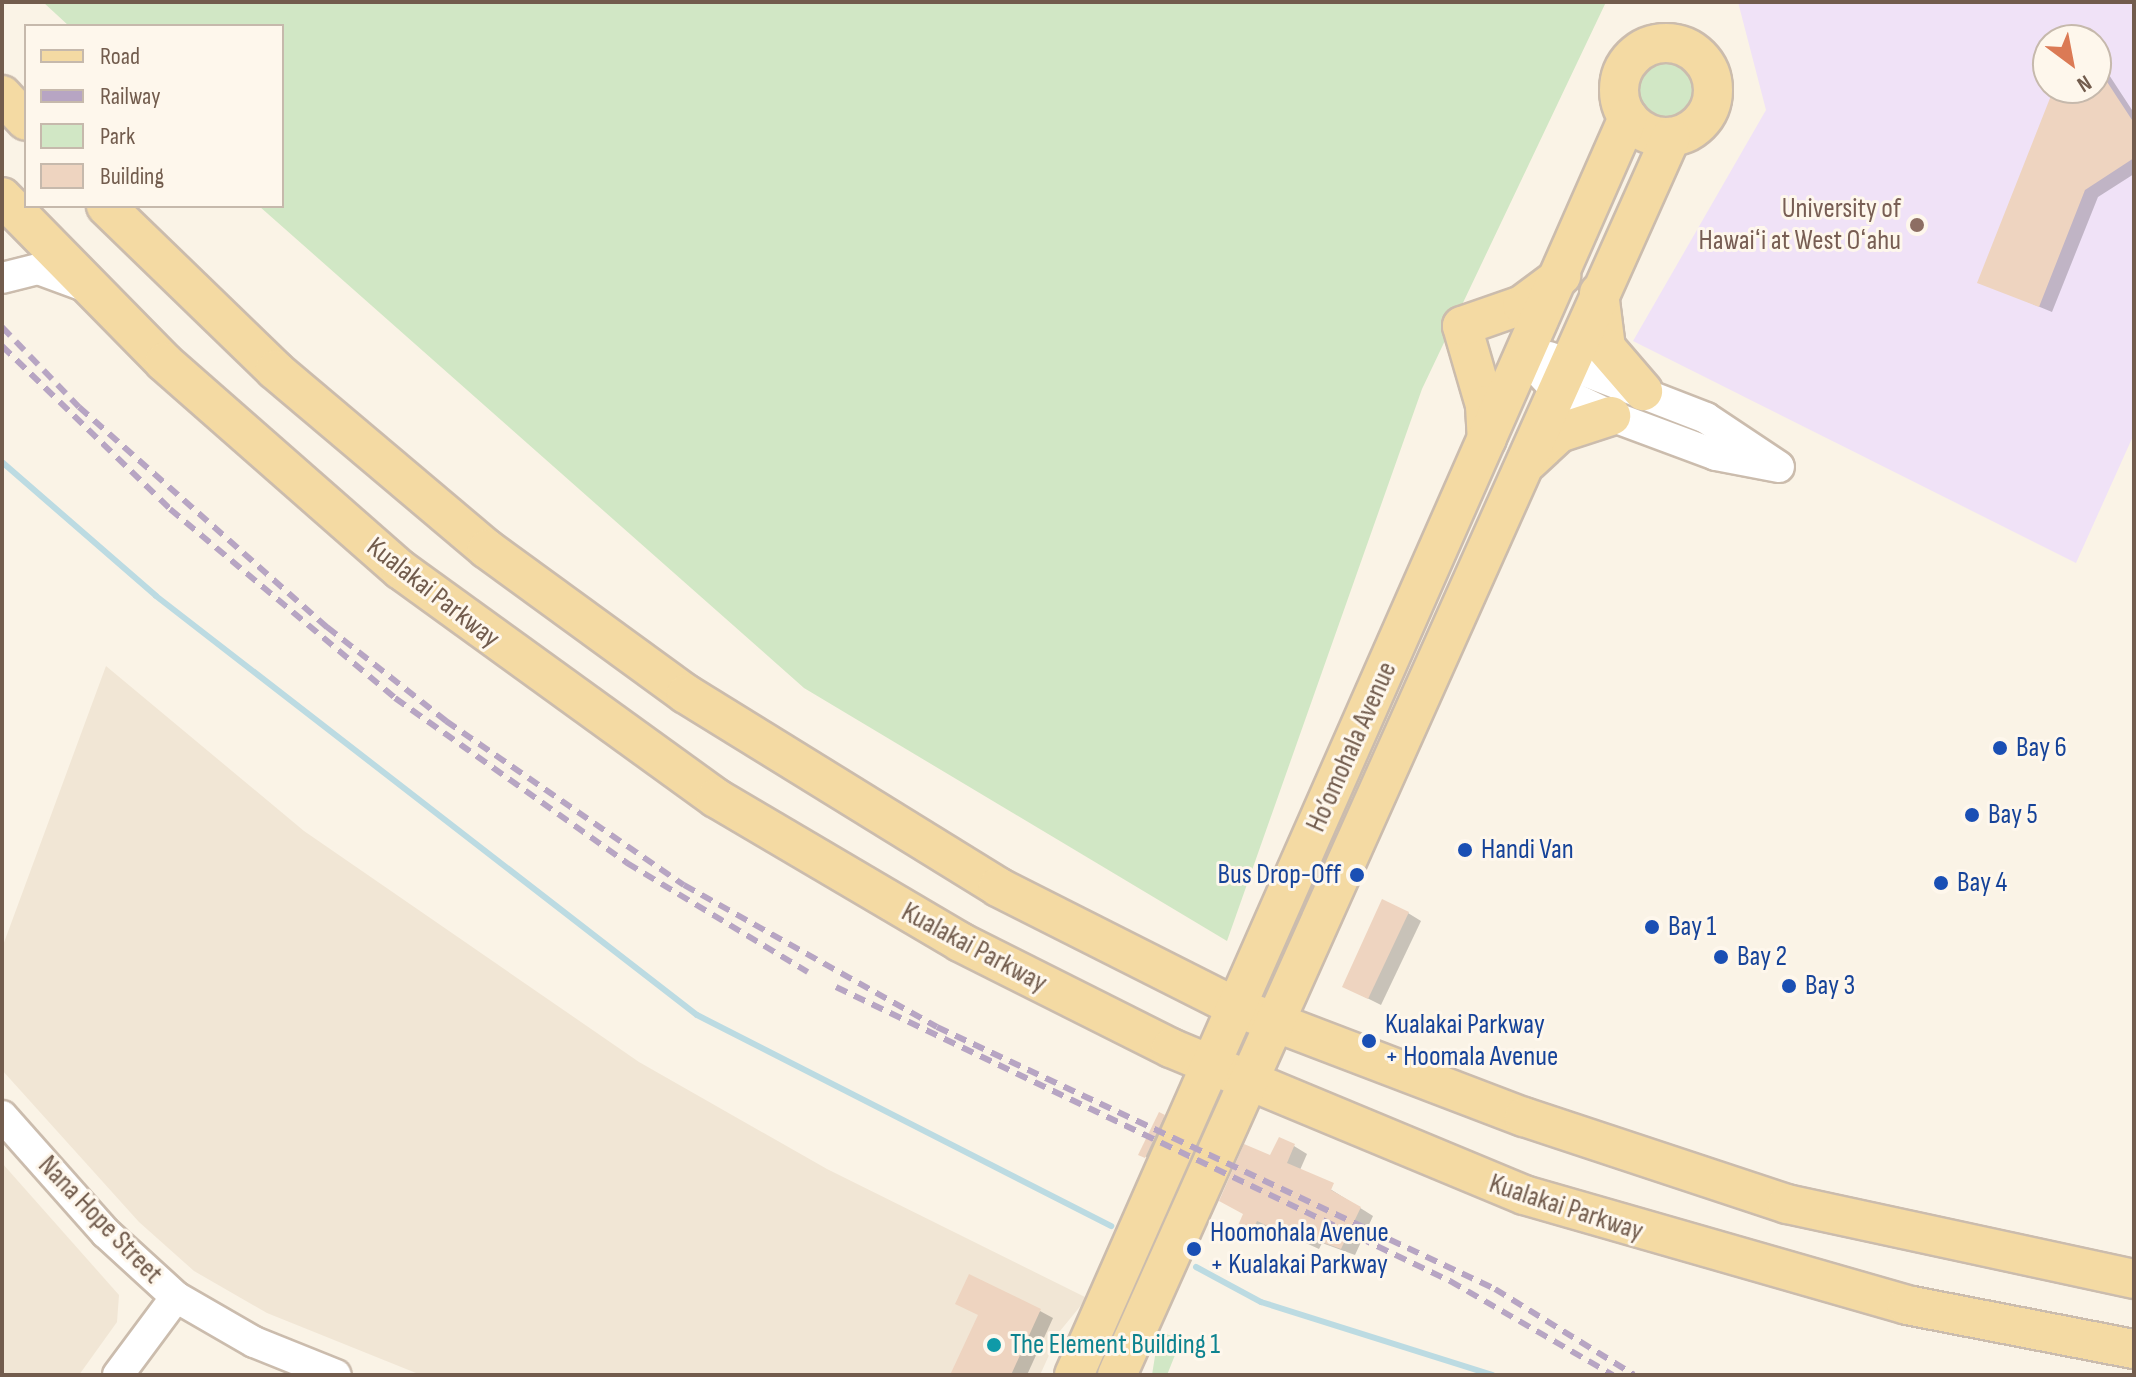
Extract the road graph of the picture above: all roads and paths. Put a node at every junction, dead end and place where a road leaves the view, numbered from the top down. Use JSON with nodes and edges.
{"nodes":[{"id":1,"x":2,"y":95,"type":"edge"},
{"id":2,"x":1628,"y":118,"type":"junction"},
{"id":3,"x":24,"y":119,"type":"edge"},
{"id":4,"x":1671,"y":137,"type":"junction"},
{"id":5,"x":2,"y":197,"type":"edge"},
{"id":6,"x":108,"y":208,"type":"edge"},
{"id":7,"x":1561,"y":276,"type":"junction"},
{"id":8,"x":2,"y":278,"type":"edge"},
{"id":9,"x":1599,"y":288,"type":"junction"},
{"id":10,"x":99,"y":299,"type":"junction"},
{"id":11,"x":1462,"y":326,"type":"junction"},
{"id":12,"x":1524,"y":355,"type":"junction"},
{"id":13,"x":1562,"y":374,"type":"junction"},
{"id":14,"x":1643,"y":391,"type":"junction"},
{"id":15,"x":1611,"y":416,"type":"junction"},
{"id":16,"x":1486,"y":445,"type":"junction"},
{"id":17,"x":1518,"y":473,"type":"junction"},
{"id":18,"x":1238,"y":1008,"type":"junction"},
{"id":19,"x":1273,"y":1022,"type":"junction"},
{"id":20,"x":1211,"y":1065,"type":"junction"},
{"id":21,"x":1245,"y":1081,"type":"junction"},
{"id":22,"x":2,"y":1116,"type":"edge"},
{"id":23,"x":2134,"y":1279,"type":"edge"},
{"id":24,"x":176,"y":1297,"type":"junction"},
{"id":25,"x":2134,"y":1349,"type":"edge"},
{"id":26,"x":118,"y":1375,"type":"edge"},
{"id":27,"x":336,"y":1375,"type":"edge"},
{"id":28,"x":1074,"y":1375,"type":"edge"},
{"id":29,"x":1117,"y":1375,"type":"edge"}],
"edges":[{"from":1,"to":3,"type":"main road"},
{"from":2,"to":4,"type":"main road"},
{"from":2,"to":4,"type":"main road"},
{"from":2,"to":7,"type":"main road","name":"Ho’omohala Avenue"},
{"from":4,"to":9,"type":"main road","name":"Ho’omohala Avenue"},
{"from":5,"to":10,"type":"main road","name":"Kualakai Parkway"},
{"from":6,"to":18,"type":"main road"},
{"from":7,"to":11,"type":"main road"},
{"from":7,"to":12,"type":"main road","name":"Ho’omohala Avenue"},
{"from":8,"to":10,"type":"street"},
{"from":9,"to":13,"type":"main road","name":"Ho’omohala Avenue"},
{"from":9,"to":14,"type":"main road"},
{"from":10,"to":20,"type":"main road","name":"Kualakai Parkway"},
{"from":11,"to":12,"type":"main road"},
{"from":11,"to":16,"type":"main road"},
{"from":12,"to":13,"type":"street"},
{"from":12,"to":16,"type":"main road","name":"Ho’omohala Avenue"},
{"from":13,"to":14,"type":"street"},
{"from":13,"to":15,"type":"street"},
{"from":13,"to":17,"type":"main road","name":"Ho’omohala Avenue"},
{"from":14,"to":15,"type":"street"},
{"from":15,"to":17,"type":"main road"},
{"from":16,"to":18,"type":"main road","name":"Ho’omohala Avenue"},
{"from":17,"to":19,"type":"main road","name":"Ho’omohala Avenue"},
{"from":18,"to":19,"type":"main road"},
{"from":18,"to":20,"type":"main road","name":"Ho’omohala Avenue"},
{"from":19,"to":21,"type":"main road","name":"Ho’omohala Avenue"},
{"from":19,"to":23,"type":"main road"},
{"from":20,"to":21,"type":"main road","name":"Kualakai Parkway"},
{"from":20,"to":28,"type":"main road","name":"Ho’omohala Avenue"},
{"from":21,"to":25,"type":"main road","name":"Kualakai Parkway"},
{"from":21,"to":29,"type":"main road","name":"Ho’omohala Avenue"},
{"from":22,"to":24,"type":"street","name":"Nana Hope Street"},
{"from":24,"to":26,"type":"street"},
{"from":24,"to":27,"type":"street","name":"Nana Hope Street"}]}
